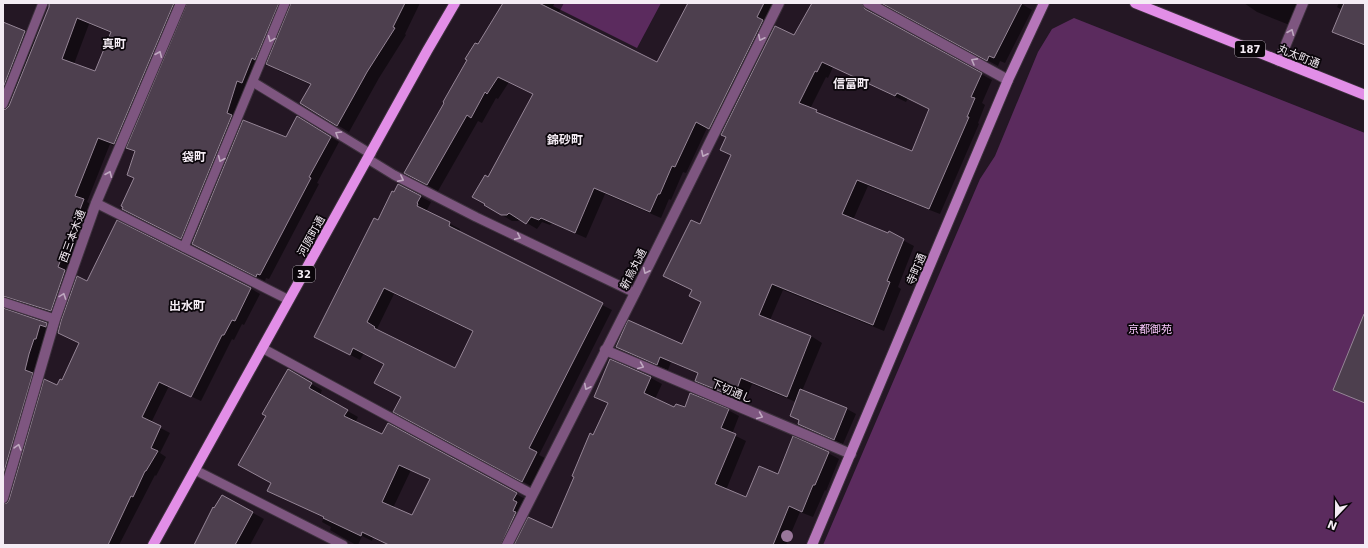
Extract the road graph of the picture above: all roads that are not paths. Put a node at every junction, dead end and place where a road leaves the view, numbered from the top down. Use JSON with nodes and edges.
{"nodes":[{"id":1,"x":43,"y":3,"type":"edge"},
{"id":2,"x":181,"y":3,"type":"edge"},
{"id":3,"x":285,"y":3,"type":"edge"},
{"id":4,"x":455,"y":3,"type":"edge"},
{"id":5,"x":779,"y":3,"type":"edge"},
{"id":6,"x":868,"y":3,"type":"edge"},
{"id":7,"x":1044,"y":3,"type":"edge"},
{"id":8,"x":1135,"y":3,"type":"edge"},
{"id":9,"x":1303,"y":3,"type":"edge"},
{"id":10,"x":1279,"y":61,"type":"junction"},
{"id":11,"x":1008,"y":80,"type":"junction"},
{"id":12,"x":253,"y":82,"type":"junction"},
{"id":13,"x":1365,"y":95,"type":"edge"},
{"id":14,"x":3,"y":104,"type":"edge"},
{"id":15,"x":369,"y":157,"type":"junction"},
{"id":16,"x":96,"y":203,"type":"junction"},
{"id":17,"x":184,"y":247,"type":"junction"},
{"id":18,"x":635,"y":293,"type":"junction"},
{"id":19,"x":289,"y":300,"type":"junction"},
{"id":20,"x":3,"y":302,"type":"edge"},
{"id":21,"x":55,"y":319,"type":"junction"},
{"id":22,"x":262,"y":348,"type":"junction"},
{"id":23,"x":605,"y":350,"type":"junction"},
{"id":24,"x":851,"y":454,"type":"junction"},
{"id":25,"x":195,"y":470,"type":"junction"},
{"id":26,"x":5,"y":484,"type":"edge"},
{"id":27,"x":532,"y":494,"type":"junction"},
{"id":28,"x":3,"y":498,"type":"edge"},
{"id":29,"x":154,"y":545,"type":"edge"},
{"id":30,"x":343,"y":545,"type":"edge"},
{"id":31,"x":507,"y":545,"type":"edge"},
{"id":32,"x":812,"y":545,"type":"edge"}],
"edges":[{"from":1,"to":14,"type":"lane"},
{"from":16,"to":2,"type":"street","name":"西三本木通","one_way":true},
{"from":3,"to":12,"type":"lane","one_way":true},
{"from":4,"to":15,"type":"main road","name":"河原町通","number":"32"},
{"from":5,"to":18,"type":"street","name":"新烏丸通","one_way":true},
{"from":11,"to":6,"type":"street","one_way":true},
{"from":7,"to":11,"type":"street","name":"寺町通"},
{"from":8,"to":10,"type":"main road","name":"丸太町通","number":"187"},
{"from":10,"to":9,"type":"street","one_way":true},
{"from":10,"to":13,"type":"main road","name":"丸太町通","number":"187"},
{"from":11,"to":24,"type":"street","name":"寺町通"},
{"from":15,"to":12,"type":"lane","one_way":true},
{"from":12,"to":17,"type":"lane","one_way":true},
{"from":15,"to":18,"type":"lane","one_way":true},
{"from":15,"to":19,"type":"main road","name":"河原町通","number":"32"},
{"from":16,"to":17,"type":"lane"},
{"from":21,"to":16,"type":"street","name":"西三本木通","one_way":true},
{"from":17,"to":19,"type":"lane"},
{"from":18,"to":23,"type":"street","name":"新烏丸通"},
{"from":19,"to":22,"type":"main road","name":"河原町通","number":"32"},
{"from":20,"to":21,"type":"lane"},
{"from":26,"to":21,"type":"street","name":"西三本木通","one_way":true},
{"from":22,"to":25,"type":"main road","name":"河原町通","number":"32"},
{"from":22,"to":27,"type":"lane"},
{"from":23,"to":24,"type":"street","name":"下切通し","one_way":true},
{"from":23,"to":27,"type":"street","name":"新烏丸通","one_way":true},
{"from":24,"to":32,"type":"street","name":"寺町通"},
{"from":25,"to":29,"type":"main road","name":"河原町通","number":"32"},
{"from":25,"to":30,"type":"lane"},
{"from":26,"to":28,"type":"street","name":"西三本木通"},
{"from":27,"to":31,"type":"street","name":"新烏丸通"}]}
